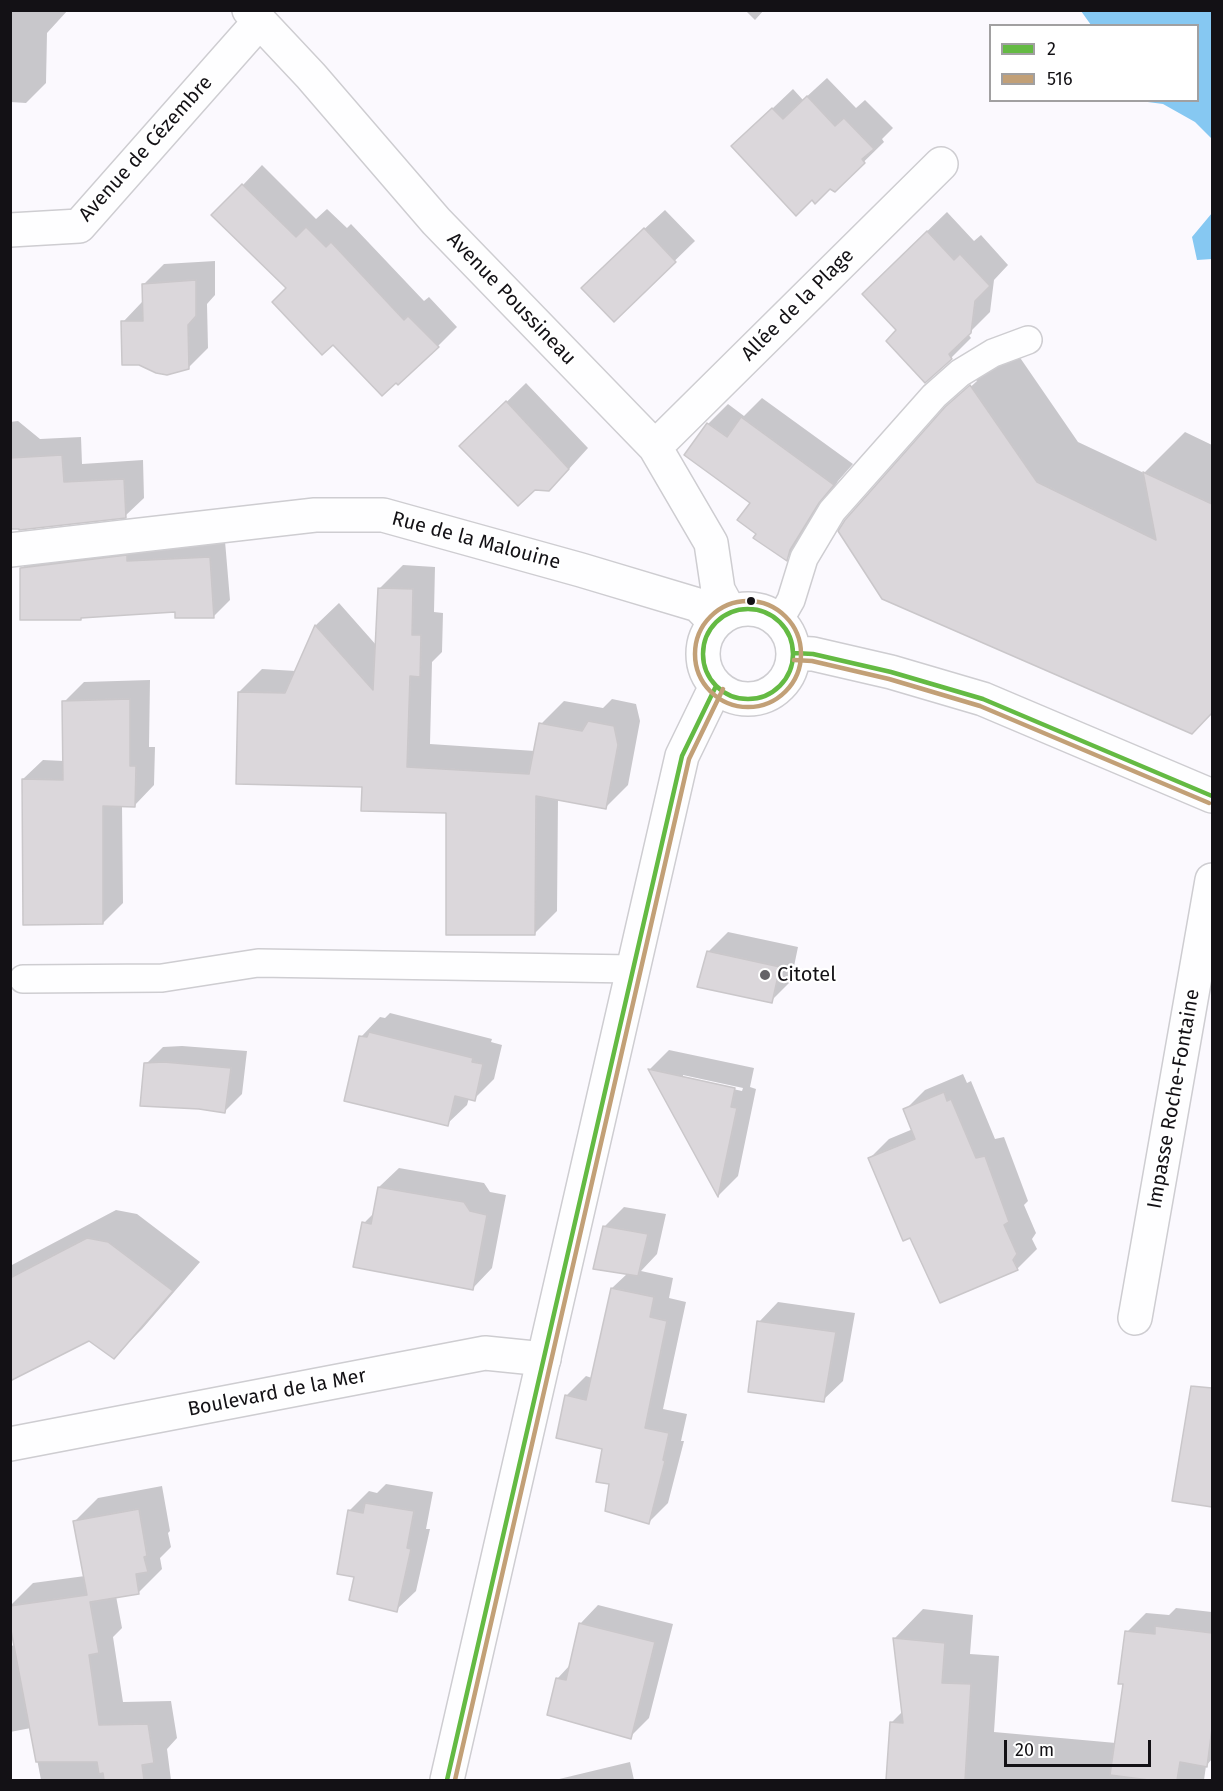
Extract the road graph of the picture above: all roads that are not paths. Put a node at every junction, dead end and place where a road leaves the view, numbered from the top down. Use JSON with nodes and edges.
{"nodes":[{"id":1,"x":254,"y":16,"type":"edge"},
{"id":2,"x":941,"y":164,"type":"dead end"},
{"id":3,"x":10,"y":230,"type":"edge"},
{"id":4,"x":1028,"y":340,"type":"dead end"},
{"id":5,"x":654,"y":447,"type":"junction"},
{"id":6,"x":10,"y":550,"type":"edge"},
{"id":7,"x":722,"y":617,"type":"junction"},
{"id":8,"x":780,"y":621,"type":"junction"},
{"id":9,"x":794,"y":653,"type":"junction"},
{"id":10,"x":716,"y":686,"type":"junction"},
{"id":11,"x":1212,"y":796,"type":"edge"},
{"id":12,"x":1212,"y":880,"type":"edge"},
{"id":13,"x":633,"y":969,"type":"junction"},
{"id":14,"x":23,"y":979,"type":"dead end"},
{"id":15,"x":1135,"y":1318,"type":"dead end"},
{"id":16,"x":544,"y":1359,"type":"junction"},
{"id":17,"x":10,"y":1443,"type":"edge"},
{"id":18,"x":447,"y":1780,"type":"edge"}],
"edges":[{"from":1,"to":3,"type":"street","name":"Avenue de Cézembre"},
{"from":1,"to":5,"type":"street","name":"Avenue Poussineau"},
{"from":2,"to":5,"type":"street","name":"Allée de la Plage"},
{"from":4,"to":8,"type":"lane"},
{"from":5,"to":7,"type":"street","name":"Avenue Poussineau"},
{"from":6,"to":7,"type":"street","name":"Rue de la Malouine"},
{"from":7,"to":8,"type":"street"},
{"from":7,"to":10,"type":"street"},
{"from":8,"to":9,"type":"street"},
{"from":9,"to":10,"type":"street"},
{"from":9,"to":11,"type":"street"},
{"from":10,"to":13,"type":"street"},
{"from":12,"to":15,"type":"street","name":"Impasse Roche-Fontaine"},
{"from":13,"to":14,"type":"lane"},
{"from":13,"to":16,"type":"street"},
{"from":16,"to":17,"type":"street","name":"Boulevard de la Mer"},
{"from":16,"to":18,"type":"street"}]}
